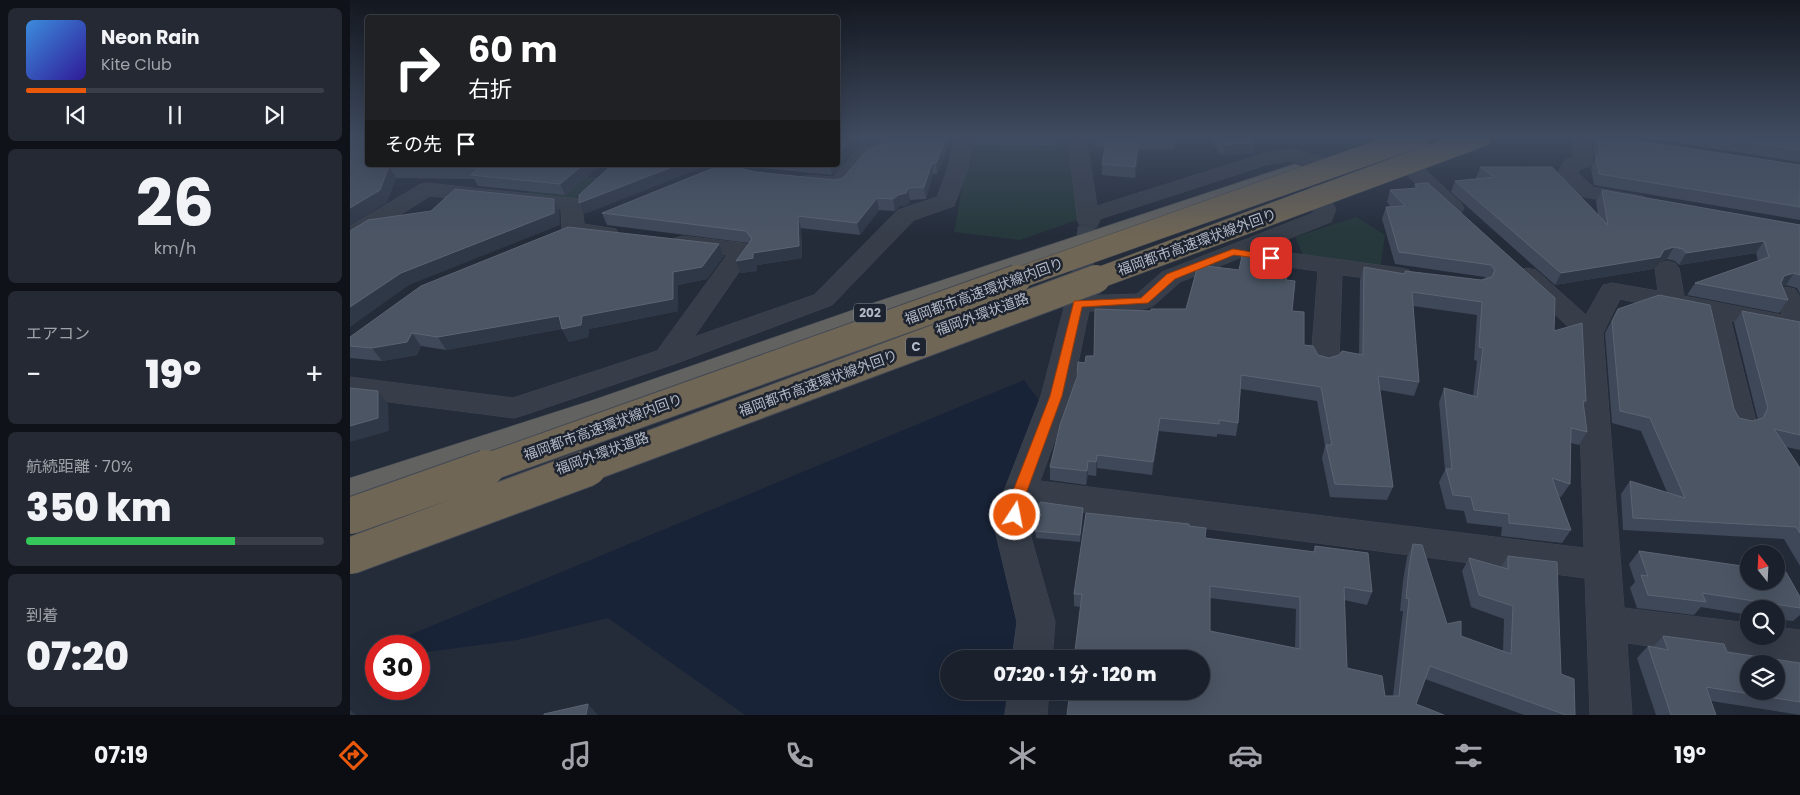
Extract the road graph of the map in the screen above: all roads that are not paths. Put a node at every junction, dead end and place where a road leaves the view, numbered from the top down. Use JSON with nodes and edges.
{"nodes":[{"id":1,"x":850,"y":169,"type":"edge"},
{"id":2,"x":957,"y":169,"type":"edge"},
{"id":3,"x":1081,"y":169,"type":"edge"},
{"id":4,"x":1234,"y":169,"type":"edge"},
{"id":5,"x":1297,"y":169,"type":"edge"},
{"id":6,"x":1326,"y":169,"type":"edge"},
{"id":7,"x":1383,"y":169,"type":"edge"},
{"id":8,"x":1392,"y":169,"type":"edge"},
{"id":9,"x":1412,"y":169,"type":"edge"},
{"id":10,"x":1569,"y":169,"type":"edge"},
{"id":11,"x":789,"y":179,"type":"edge"},
{"id":12,"x":1317,"y":192,"type":"junction"},
{"id":13,"x":1654,"y":203,"type":"edge"},
{"id":14,"x":610,"y":215,"type":"edge"},
{"id":15,"x":1468,"y":222,"type":"edge"},
{"id":16,"x":564,"y":233,"type":"junction"},
{"id":17,"x":350,"y":236,"type":"edge"},
{"id":18,"x":633,"y":237,"type":"edge"},
{"id":19,"x":662,"y":241,"type":"edge"},
{"id":20,"x":1233,"y":252,"type":"junction"},
{"id":21,"x":1512,"y":262,"type":"edge"},
{"id":22,"x":1330,"y":266,"type":"junction"},
{"id":23,"x":1667,"y":268,"type":"dead end"},
{"id":24,"x":1417,"y":277,"type":"edge"},
{"id":25,"x":1786,"y":294,"type":"edge"},
{"id":26,"x":1672,"y":301,"type":"junction"},
{"id":27,"x":1715,"y":310,"type":"junction"},
{"id":28,"x":1590,"y":333,"type":"junction"},
{"id":29,"x":667,"y":357,"type":"junction"},
{"id":30,"x":1325,"y":360,"type":"edge"},
{"id":31,"x":350,"y":387,"type":"edge"},
{"id":32,"x":1741,"y":421,"type":"edge"},
{"id":33,"x":1020,"y":491,"type":"junction"},
{"id":34,"x":350,"y":492,"type":"edge"},
{"id":35,"x":350,"y":516,"type":"edge"},
{"id":36,"x":350,"y":546,"type":"edge"},
{"id":37,"x":350,"y":556,"type":"edge"},
{"id":38,"x":1602,"y":565,"type":"junction"},
{"id":39,"x":1606,"y":623,"type":"junction"},
{"id":40,"x":1800,"y":648,"type":"edge"},
{"id":41,"x":1033,"y":650,"type":"edge"},
{"id":42,"x":1027,"y":700,"type":"edge"},
{"id":43,"x":1026,"y":715,"type":"edge"},
{"id":44,"x":1611,"y":715,"type":"edge"}],
"edges":[{"from":1,"to":11,"type":"street"},
{"from":2,"to":29,"type":"street"},
{"from":3,"to":4,"type":"street"},
{"from":5,"to":34,"type":"highway","number":"202"},
{"from":6,"to":35,"type":"highway","name":"福岡都市高速環状線内回り","number":"C","bridge":true},
{"from":7,"to":12,"type":"highway","name":"福岡外環状道路"},
{"from":8,"to":37,"type":"highway","name":"福岡都市高速環状線外回り","number":"C","bridge":true},
{"from":9,"to":15,"type":"street"},
{"from":10,"to":13,"type":"street"},
{"from":12,"to":20,"type":"street"},
{"from":12,"to":36,"type":"highway","name":"福岡外環状道路"},
{"from":14,"to":16,"type":"street"},
{"from":16,"to":17,"type":"street"},
{"from":16,"to":18,"type":"street"},
{"from":19,"to":29,"type":"street"},
{"from":20,"to":22,"type":"street"},
{"from":20,"to":33,"type":"street"},
{"from":21,"to":28,"type":"street"},
{"from":22,"to":24,"type":"street"},
{"from":22,"to":30,"type":"street"},
{"from":23,"to":26,"type":"street"},
{"from":25,"to":27,"type":"street"},
{"from":26,"to":27,"type":"street"},
{"from":26,"to":28,"type":"street"},
{"from":27,"to":32,"type":"street"},
{"from":28,"to":38,"type":"street"},
{"from":29,"to":31,"type":"street"},
{"from":33,"to":38,"type":"street"},
{"from":33,"to":41,"type":"street"},
{"from":38,"to":39,"type":"street"},
{"from":39,"to":40,"type":"street"},
{"from":39,"to":44,"type":"street"},
{"from":42,"to":43,"type":"street"}]}
